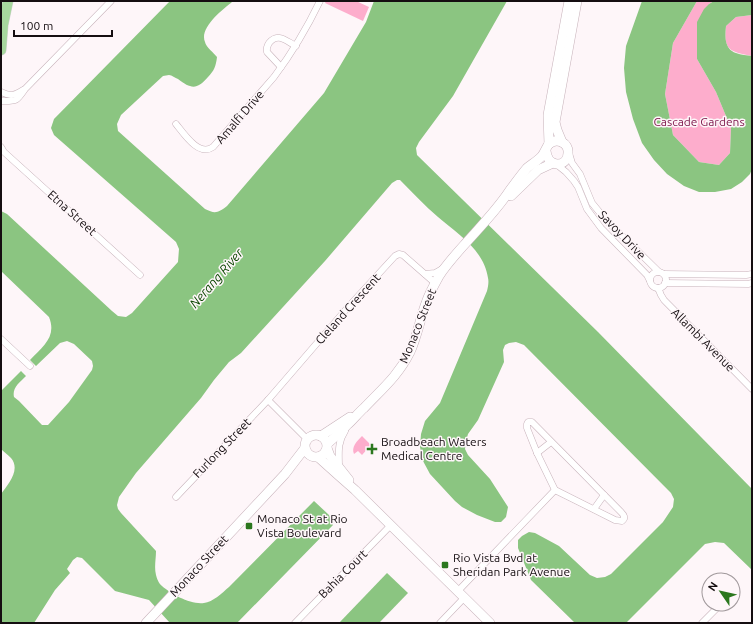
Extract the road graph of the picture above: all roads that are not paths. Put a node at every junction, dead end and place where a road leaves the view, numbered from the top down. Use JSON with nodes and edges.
{"nodes":[{"id":1,"x":8,"y":1,"type":"edge"},
{"id":2,"x":111,"y":1,"type":"edge"},
{"id":3,"x":320,"y":1,"type":"edge"},
{"id":4,"x":569,"y":1,"type":"edge"},
{"id":5,"x":578,"y":1,"type":"edge"},
{"id":6,"x":2,"y":28,"type":"edge"},
{"id":7,"x":296,"y":46,"type":"junction"},
{"id":8,"x":1,"y":50,"type":"edge"},
{"id":9,"x":282,"y":67,"type":"junction"},
{"id":10,"x":25,"y":89,"type":"junction"},
{"id":11,"x":1,"y":92,"type":"edge"},
{"id":12,"x":1,"y":101,"type":"edge"},
{"id":13,"x":555,"y":104,"type":"junction"},
{"id":14,"x":176,"y":124,"type":"dead end"},
{"id":15,"x":562,"y":142,"type":"junction"},
{"id":16,"x":547,"y":148,"type":"junction"},
{"id":17,"x":2,"y":150,"type":"edge"},
{"id":18,"x":569,"y":152,"type":"junction"},
{"id":19,"x":554,"y":163,"type":"junction"},
{"id":20,"x":501,"y":204,"type":"junction"},
{"id":21,"x":446,"y":266,"type":"junction"},
{"id":22,"x":661,"y":273,"type":"junction"},
{"id":23,"x":425,"y":274,"type":"junction"},
{"id":24,"x":682,"y":274,"type":"junction"},
{"id":25,"x":752,"y":274,"type":"edge"},
{"id":26,"x":140,"y":275,"type":"dead end"},
{"id":27,"x":650,"y":281,"type":"junction"},
{"id":28,"x":435,"y":283,"type":"junction"},
{"id":29,"x":665,"y":283,"type":"junction"},
{"id":30,"x":682,"y":283,"type":"junction"},
{"id":31,"x":752,"y":283,"type":"edge"},
{"id":32,"x":658,"y":288,"type":"junction"},
{"id":33,"x":1,"y":339,"type":"edge"},
{"id":34,"x":30,"y":366,"type":"dead end"},
{"id":35,"x":752,"y":389,"type":"edge"},
{"id":36,"x":268,"y":400,"type":"junction"},
{"id":37,"x":363,"y":409,"type":"junction"},
{"id":38,"x":348,"y":424,"type":"junction"},
{"id":39,"x":551,"y":442,"type":"junction"},
{"id":40,"x":325,"y":443,"type":"junction"},
{"id":41,"x":310,"y":450,"type":"junction"},
{"id":42,"x":537,"y":453,"type":"junction"},
{"id":43,"x":339,"y":468,"type":"junction"},
{"id":44,"x":355,"y":490,"type":"junction"},
{"id":45,"x":555,"y":490,"type":"junction"},
{"id":46,"x":604,"y":495,"type":"junction"},
{"id":47,"x":176,"y":497,"type":"dead end"},
{"id":48,"x":594,"y":509,"type":"junction"},
{"id":49,"x":391,"y":525,"type":"junction"},
{"id":50,"x":461,"y":594,"type":"junction"},
{"id":51,"x":713,"y":612,"type":"edge"},
{"id":52,"x":146,"y":623,"type":"edge"},
{"id":53,"x":295,"y":623,"type":"edge"},
{"id":54,"x":440,"y":623,"type":"edge"},
{"id":55,"x":490,"y":623,"type":"edge"},
{"id":56,"x":702,"y":623,"type":"edge"}],
"edges":[{"from":1,"to":6,"type":"main road"},
{"from":2,"to":10,"type":"street"},
{"from":3,"to":7,"type":"street","name":"Amalfi Drive"},
{"from":4,"to":13,"type":"street"},
{"from":5,"to":13,"type":"street"},
{"from":6,"to":8,"type":"main road"},
{"from":7,"to":9,"type":"street","name":"Amalfi Drive"},
{"from":7,"to":9,"type":"street"},
{"from":9,"to":14,"type":"street","name":"Amalfi Drive"},
{"from":10,"to":11,"type":"street"},
{"from":10,"to":12,"type":"street"},
{"from":13,"to":15,"type":"street"},
{"from":13,"to":16,"type":"street"},
{"from":15,"to":16,"type":"street"},
{"from":15,"to":18,"type":"street"},
{"from":16,"to":19,"type":"street"},
{"from":16,"to":20,"type":"street","name":"Monaco Street"},
{"from":17,"to":26,"type":"street","name":"Etna Street"},
{"from":18,"to":19,"type":"street"},
{"from":18,"to":22,"type":"street","name":"Savoy Drive"},
{"from":19,"to":20,"type":"street","name":"Monaco Street"},
{"from":19,"to":27,"type":"street","name":"Savoy Drive"},
{"from":20,"to":21,"type":"street","name":"Monaco Street"},
{"from":21,"to":23,"type":"street"},
{"from":21,"to":28,"type":"street","name":"Monaco Street"},
{"from":22,"to":24,"type":"street"},
{"from":22,"to":27,"type":"street"},
{"from":22,"to":29,"type":"street"},
{"from":23,"to":28,"type":"street","name":"Cleland Crescent"},
{"from":23,"to":36,"type":"street","name":"Cleland Crescent"},
{"from":24,"to":25,"type":"street"},
{"from":24,"to":30,"type":"street"},
{"from":27,"to":32,"type":"street"},
{"from":28,"to":37,"type":"street","name":"Monaco Street"},
{"from":29,"to":30,"type":"street"},
{"from":29,"to":32,"type":"street"},
{"from":30,"to":31,"type":"street"},
{"from":32,"to":35,"type":"street","name":"Allambi Avenue"},
{"from":33,"to":34,"type":"street"},
{"from":36,"to":41,"type":"street"},
{"from":36,"to":47,"type":"street","name":"Furlong Street"},
{"from":37,"to":38,"type":"street","name":"Monaco Street"},
{"from":37,"to":40,"type":"street","name":"Monaco Street"},
{"from":38,"to":40,"type":"street","name":"Monaco Street"},
{"from":38,"to":43,"type":"street"},
{"from":39,"to":42,"type":"street"},
{"from":39,"to":42,"type":"street"},
{"from":39,"to":46,"type":"street"},
{"from":40,"to":41,"type":"street","name":"Monaco Street"},
{"from":40,"to":41,"type":"street"},
{"from":40,"to":43,"type":"street"},
{"from":41,"to":44,"type":"street"},
{"from":41,"to":52,"type":"street","name":"Monaco Street"},
{"from":42,"to":45,"type":"street"},
{"from":43,"to":44,"type":"street"},
{"from":44,"to":49,"type":"street"},
{"from":45,"to":48,"type":"street"},
{"from":45,"to":50,"type":"street"},
{"from":46,"to":48,"type":"street"},
{"from":46,"to":48,"type":"street"},
{"from":49,"to":50,"type":"street"},
{"from":49,"to":53,"type":"street","name":"Bahia Court"},
{"from":50,"to":54,"type":"street"},
{"from":50,"to":55,"type":"street"},
{"from":51,"to":56,"type":"street"}]}
